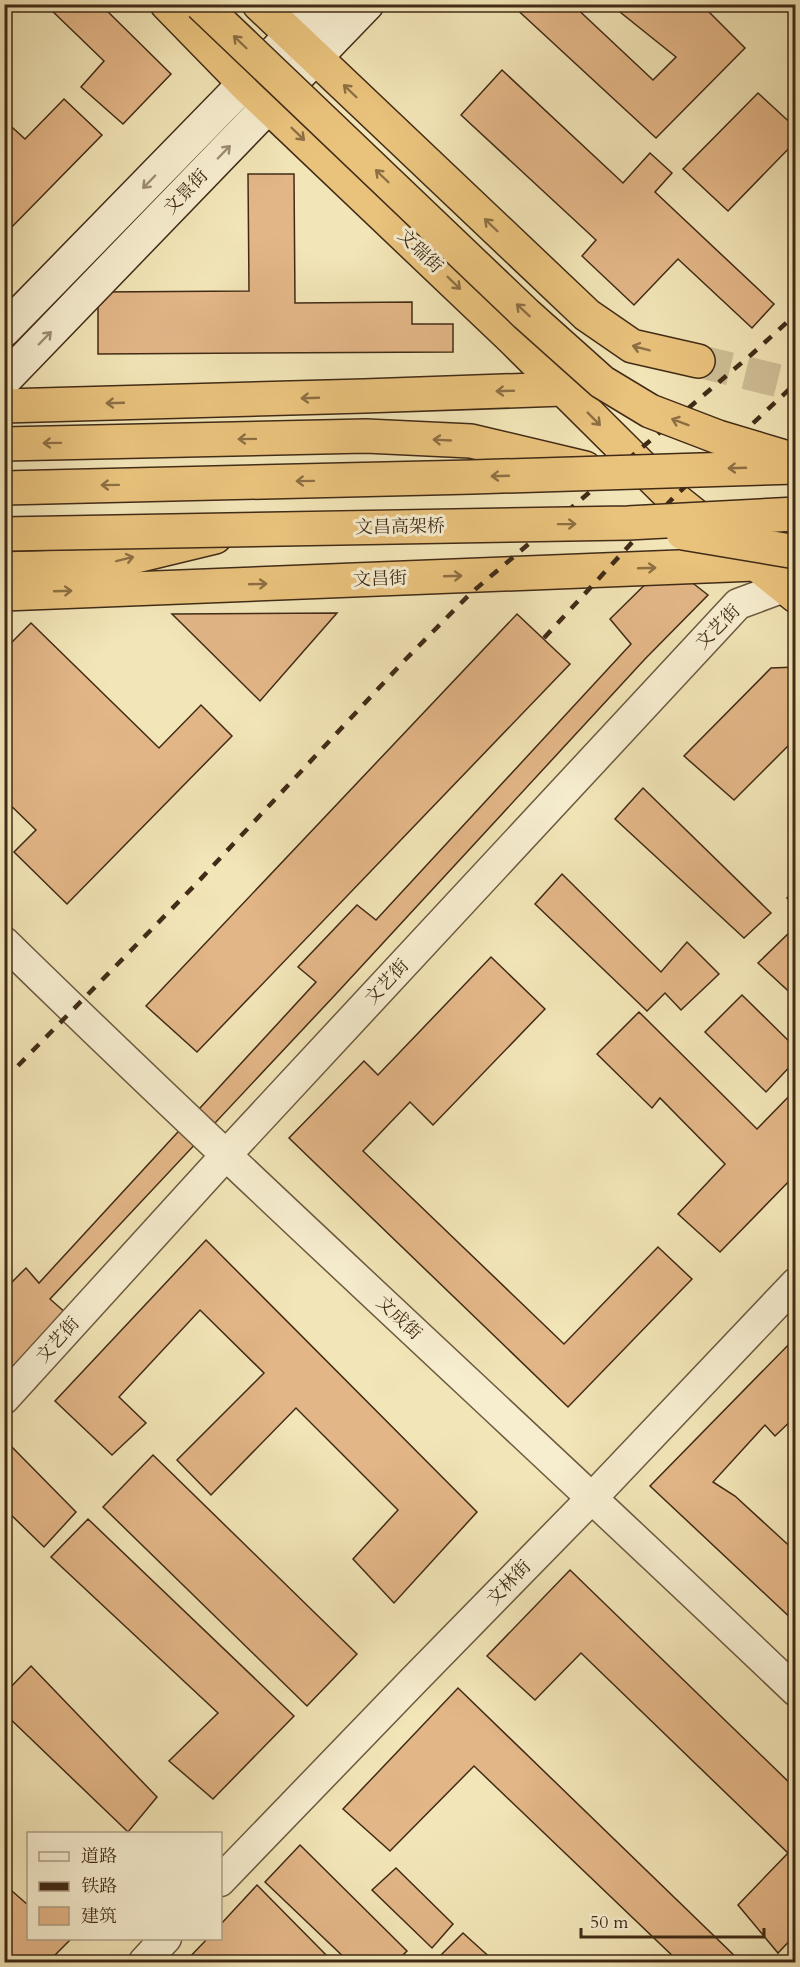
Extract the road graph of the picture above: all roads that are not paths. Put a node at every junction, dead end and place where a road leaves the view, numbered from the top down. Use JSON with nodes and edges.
{"nodes":[{"id":1,"x":167,"y":4,"type":"edge"},
{"id":2,"x":201,"y":4,"type":"edge"},
{"id":3,"x":259,"y":4,"type":"edge"},
{"id":4,"x":322,"y":4,"type":"edge"},
{"id":5,"x":367,"y":4,"type":"edge"},
{"id":6,"x":292,"y":35,"type":"junction"},
{"id":7,"x":316,"y":58,"type":"junction"},
{"id":8,"x":245,"y":84,"type":"junction"},
{"id":9,"x":269,"y":106,"type":"junction"},
{"id":10,"x":4,"y":330,"type":"edge"},
{"id":11,"x":698,"y":362,"type":"tunnel mouth"},
{"id":12,"x":4,"y":380,"type":"edge"},
{"id":13,"x":563,"y":389,"type":"junction"},
{"id":14,"x":4,"y":406,"type":"edge"},
{"id":15,"x":4,"y":444,"type":"edge"},
{"id":16,"x":795,"y":460,"type":"edge"},
{"id":17,"x":795,"y":467,"type":"edge"},
{"id":18,"x":601,"y":472,"type":"junction"},
{"id":19,"x":4,"y":488,"type":"edge"},
{"id":20,"x":673,"y":498,"type":"joint"},
{"id":21,"x":795,"y":514,"type":"edge"},
{"id":22,"x":628,"y":523,"type":"junction"},
{"id":23,"x":246,"y":529,"type":"junction"},
{"id":24,"x":4,"y":534,"type":"edge"},
{"id":25,"x":795,"y":552,"type":"edge"},
{"id":26,"x":755,"y":564,"type":"junction"},
{"id":27,"x":4,"y":569,"type":"edge"},
{"id":28,"x":790,"y":591,"type":"edge"},
{"id":29,"x":4,"y":594,"type":"edge"},
{"id":30,"x":4,"y":942,"type":"edge"},
{"id":31,"x":226,"y":1155,"type":"junction"},
{"id":32,"x":795,"y":1283,"type":"edge"},
{"id":33,"x":4,"y":1399,"type":"edge"},
{"id":34,"x":592,"y":1498,"type":"junction"},
{"id":35,"x":795,"y":1691,"type":"edge"},
{"id":36,"x":222,"y":1879,"type":"edge"},
{"id":37,"x":164,"y":1940,"type":"edge"},
{"id":38,"x":144,"y":1962,"type":"edge"}],
"edges":[{"from":1,"to":8,"type":"highway","name":"文瑞街"},
{"from":16,"to":2,"type":"highway","one_way":true,"bridge":true},
{"from":3,"to":6,"type":"highway"},
{"from":4,"to":6,"type":"main road","name":"文景街"},
{"from":5,"to":7,"type":"main road","name":"文景街"},
{"from":6,"to":7,"type":"highway"},
{"from":6,"to":8,"type":"main road","name":"文景街"},
{"from":7,"to":9,"type":"main road","name":"文景街"},
{"from":11,"to":7,"type":"highway","one_way":true},
{"from":8,"to":9,"type":"highway","name":"文瑞街"},
{"from":8,"to":10,"type":"main road","name":"文景街","one_way":true},
{"from":12,"to":9,"type":"main road","name":"文景街","one_way":true},
{"from":9,"to":13,"type":"highway","name":"文瑞街","one_way":true},
{"from":13,"to":14,"type":"highway","one_way":true},
{"from":13,"to":20,"type":"highway","name":"文瑞街","one_way":true},
{"from":18,"to":15,"type":"highway","one_way":true},
{"from":17,"to":18,"type":"highway","one_way":true,"bridge":true},
{"from":18,"to":19,"type":"highway","one_way":true,"bridge":true},
{"from":20,"to":26,"type":"highway","name":"文艺街"},
{"from":21,"to":22,"type":"highway","name":"文昌高架桥","bridge":true},
{"from":23,"to":22,"type":"highway","name":"文昌高架桥","one_way":true,"bridge":true},
{"from":22,"to":25,"type":"highway","bridge":true},
{"from":23,"to":24,"type":"highway","name":"文昌高架桥","bridge":true},
{"from":27,"to":23,"type":"highway","one_way":true,"bridge":true},
{"from":26,"to":28,"type":"highway","name":"文艺街"},
{"from":29,"to":26,"type":"highway","name":"文昌街","one_way":true},
{"from":28,"to":31,"type":"street","name":"文艺街"},
{"from":30,"to":31,"type":"street","name":"文成街"},
{"from":31,"to":33,"type":"street","name":"文艺街"},
{"from":31,"to":34,"type":"street","name":"文成街"},
{"from":32,"to":34,"type":"street","name":"文林街"},
{"from":34,"to":35,"type":"street","name":"文成街"},
{"from":34,"to":36,"type":"street","name":"文林街"},
{"from":37,"to":38,"type":"street"}]}
